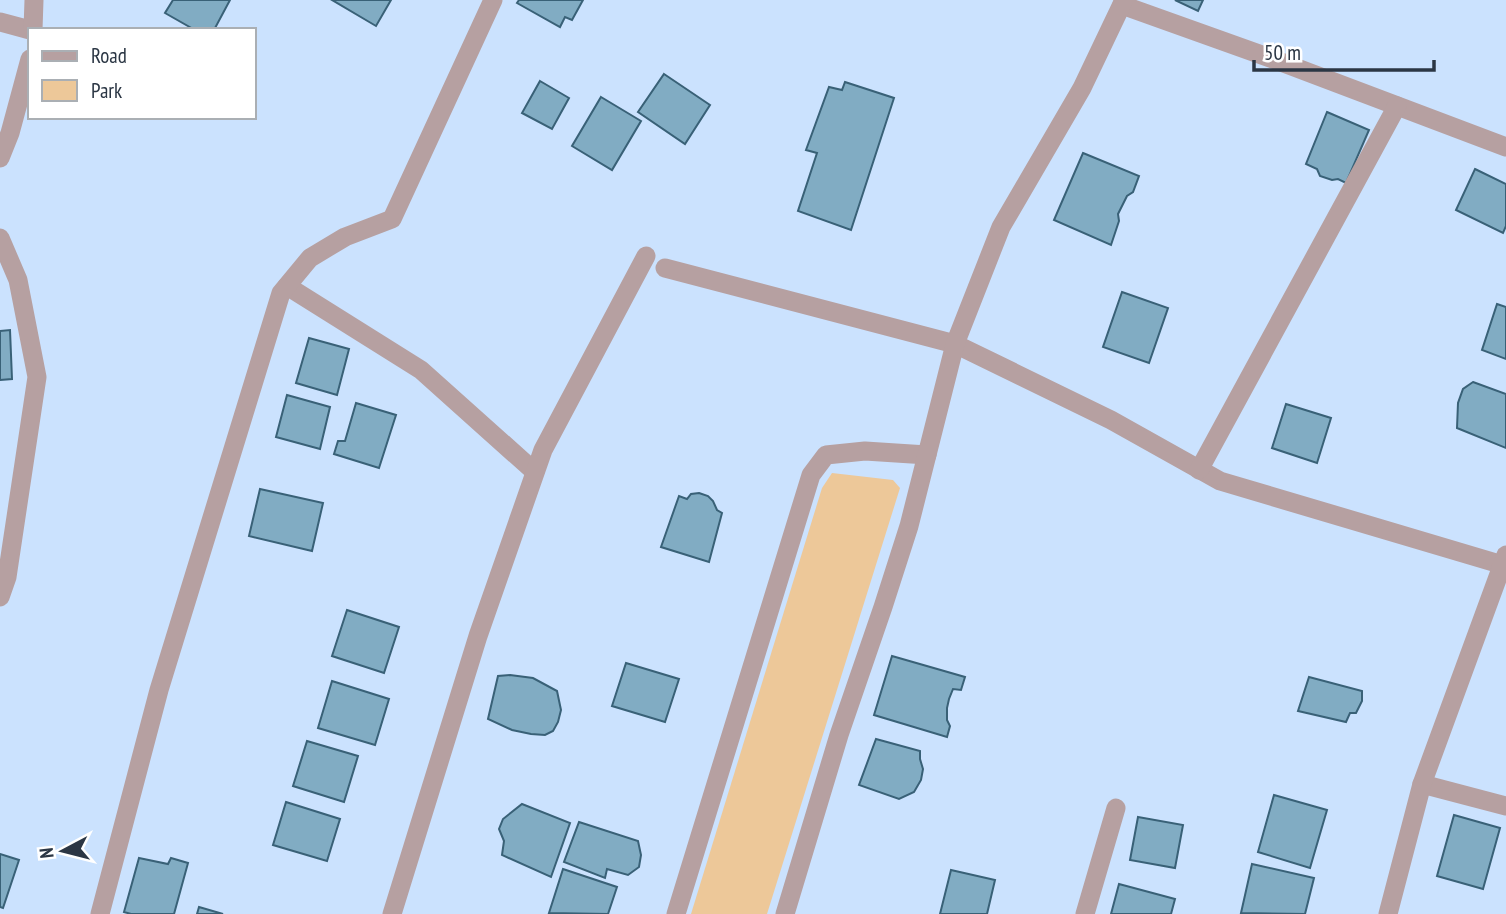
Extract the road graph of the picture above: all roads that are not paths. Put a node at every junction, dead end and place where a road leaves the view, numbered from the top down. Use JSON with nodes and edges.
{"nodes":[{"id":1,"x":34,"y":0,"type":"edge"},
{"id":2,"x":493,"y":0,"type":"edge"},
{"id":3,"x":1123,"y":2,"type":"edge"},
{"id":4,"x":0,"y":22,"type":"edge"},
{"id":5,"x":31,"y":28,"type":"edge"},
{"id":6,"x":28,"y":29,"type":"edge"},
{"id":7,"x":28,"y":66,"type":"edge"},
{"id":8,"x":1397,"y":106,"type":"junction"},
{"id":9,"x":1506,"y":147,"type":"edge"},
{"id":10,"x":0,"y":158,"type":"edge"},
{"id":11,"x":0,"y":237,"type":"edge"},
{"id":12,"x":646,"y":256,"type":"dead end"},
{"id":13,"x":665,"y":268,"type":"dead end"},
{"id":14,"x":287,"y":286,"type":"junction"},
{"id":15,"x":955,"y":344,"type":"junction"},
{"id":16,"x":927,"y":455,"type":"junction"},
{"id":17,"x":1199,"y":470,"type":"junction"},
{"id":18,"x":535,"y":472,"type":"junction"},
{"id":19,"x":1504,"y":560,"type":"edge"},
{"id":20,"x":0,"y":597,"type":"edge"},
{"id":21,"x":1422,"y":784,"type":"junction"},
{"id":22,"x":1506,"y":806,"type":"edge"},
{"id":23,"x":1116,"y":808,"type":"dead end"},
{"id":24,"x":100,"y":914,"type":"edge"},
{"id":25,"x":392,"y":914,"type":"edge"},
{"id":26,"x":676,"y":914,"type":"edge"},
{"id":27,"x":785,"y":914,"type":"edge"},
{"id":28,"x":1085,"y":914,"type":"edge"},
{"id":29,"x":1388,"y":914,"type":"edge"}],
"edges":[{"from":1,"to":5,"type":"street"},
{"from":2,"to":14,"type":"street"},
{"from":3,"to":8,"type":"street"},
{"from":3,"to":15,"type":"street"},
{"from":4,"to":6,"type":"street"},
{"from":7,"to":10,"type":"street"},
{"from":8,"to":9,"type":"street"},
{"from":8,"to":17,"type":"street"},
{"from":11,"to":20,"type":"street"},
{"from":12,"to":18,"type":"street"},
{"from":13,"to":15,"type":"street"},
{"from":14,"to":18,"type":"street"},
{"from":14,"to":24,"type":"street"},
{"from":15,"to":16,"type":"street"},
{"from":15,"to":17,"type":"street"},
{"from":16,"to":26,"type":"street"},
{"from":16,"to":27,"type":"street"},
{"from":17,"to":19,"type":"street"},
{"from":18,"to":25,"type":"street"},
{"from":19,"to":21,"type":"street"},
{"from":21,"to":22,"type":"street"},
{"from":21,"to":29,"type":"street"},
{"from":23,"to":28,"type":"street"}]}
